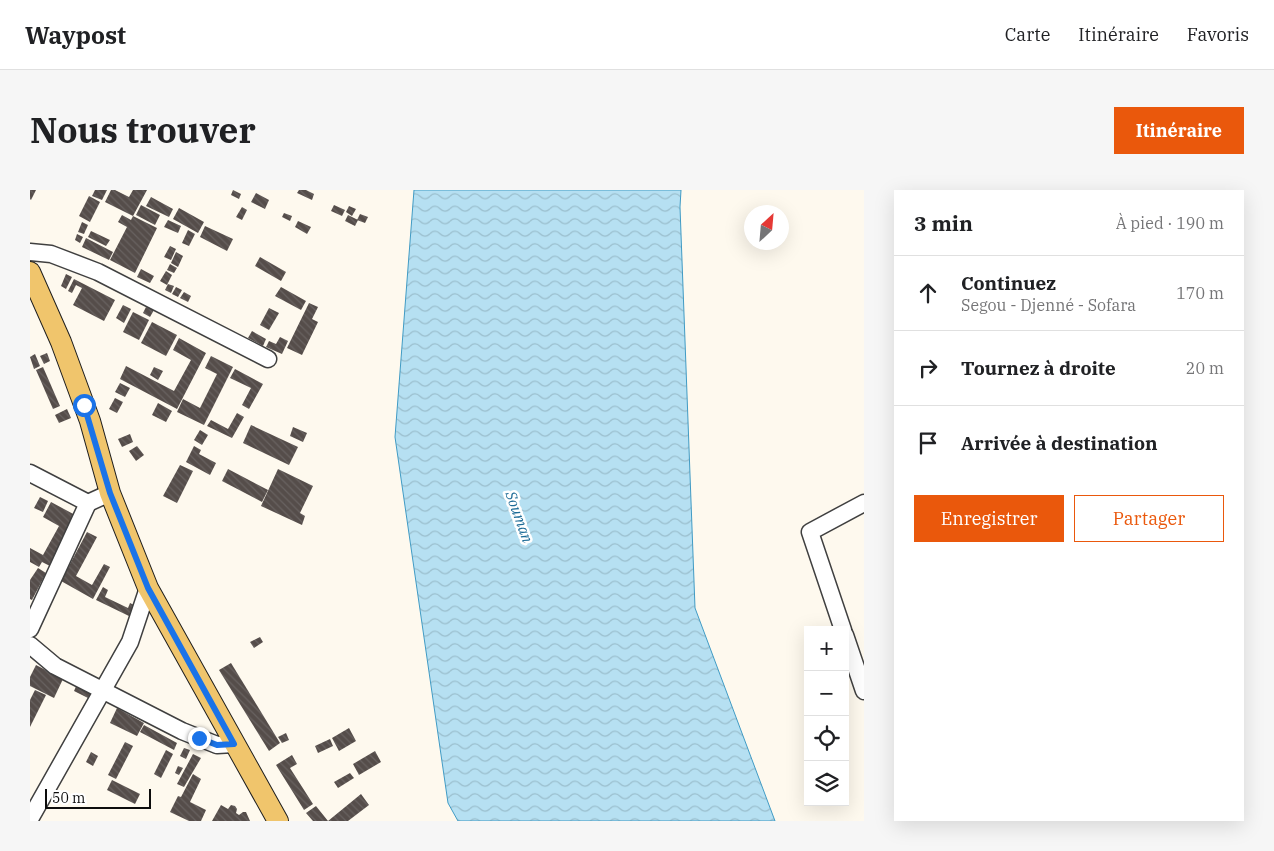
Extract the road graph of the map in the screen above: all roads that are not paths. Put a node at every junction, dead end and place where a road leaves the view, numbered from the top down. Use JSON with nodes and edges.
{"nodes":[{"id":1,"x":30,"y":252,"type":"edge"},
{"id":2,"x":30,"y":272,"type":"edge"},
{"id":3,"x":268,"y":359,"type":"dead end"},
{"id":4,"x":30,"y":473,"type":"edge"},
{"id":5,"x":110,"y":493,"type":"junction"},
{"id":6,"x":88,"y":503,"type":"junction"},
{"id":7,"x":864,"y":504,"type":"edge"},
{"id":8,"x":148,"y":588,"type":"junction"},
{"id":9,"x":842,"y":626,"type":"edge"},
{"id":10,"x":30,"y":629,"type":"edge"},
{"id":11,"x":30,"y":645,"type":"edge"},
{"id":12,"x":849,"y":647,"type":"edge"},
{"id":13,"x":102,"y":691,"type":"junction"},
{"id":14,"x":864,"y":691,"type":"edge"},
{"id":15,"x":234,"y":744,"type":"junction"},
{"id":16,"x":30,"y":819,"type":"edge"},
{"id":17,"x":278,"y":821,"type":"edge"}],
"edges":[{"from":1,"to":3,"type":"street"},
{"from":2,"to":5,"type":"main road"},
{"from":4,"to":6,"type":"street"},
{"from":5,"to":6,"type":"street"},
{"from":5,"to":8,"type":"main road"},
{"from":6,"to":10,"type":"street"},
{"from":7,"to":9,"type":"street"},
{"from":8,"to":13,"type":"street"},
{"from":8,"to":15,"type":"main road"},
{"from":11,"to":13,"type":"street"},
{"from":12,"to":14,"type":"street"},
{"from":13,"to":15,"type":"street"},
{"from":13,"to":16,"type":"street"},
{"from":15,"to":17,"type":"main road"}]}
